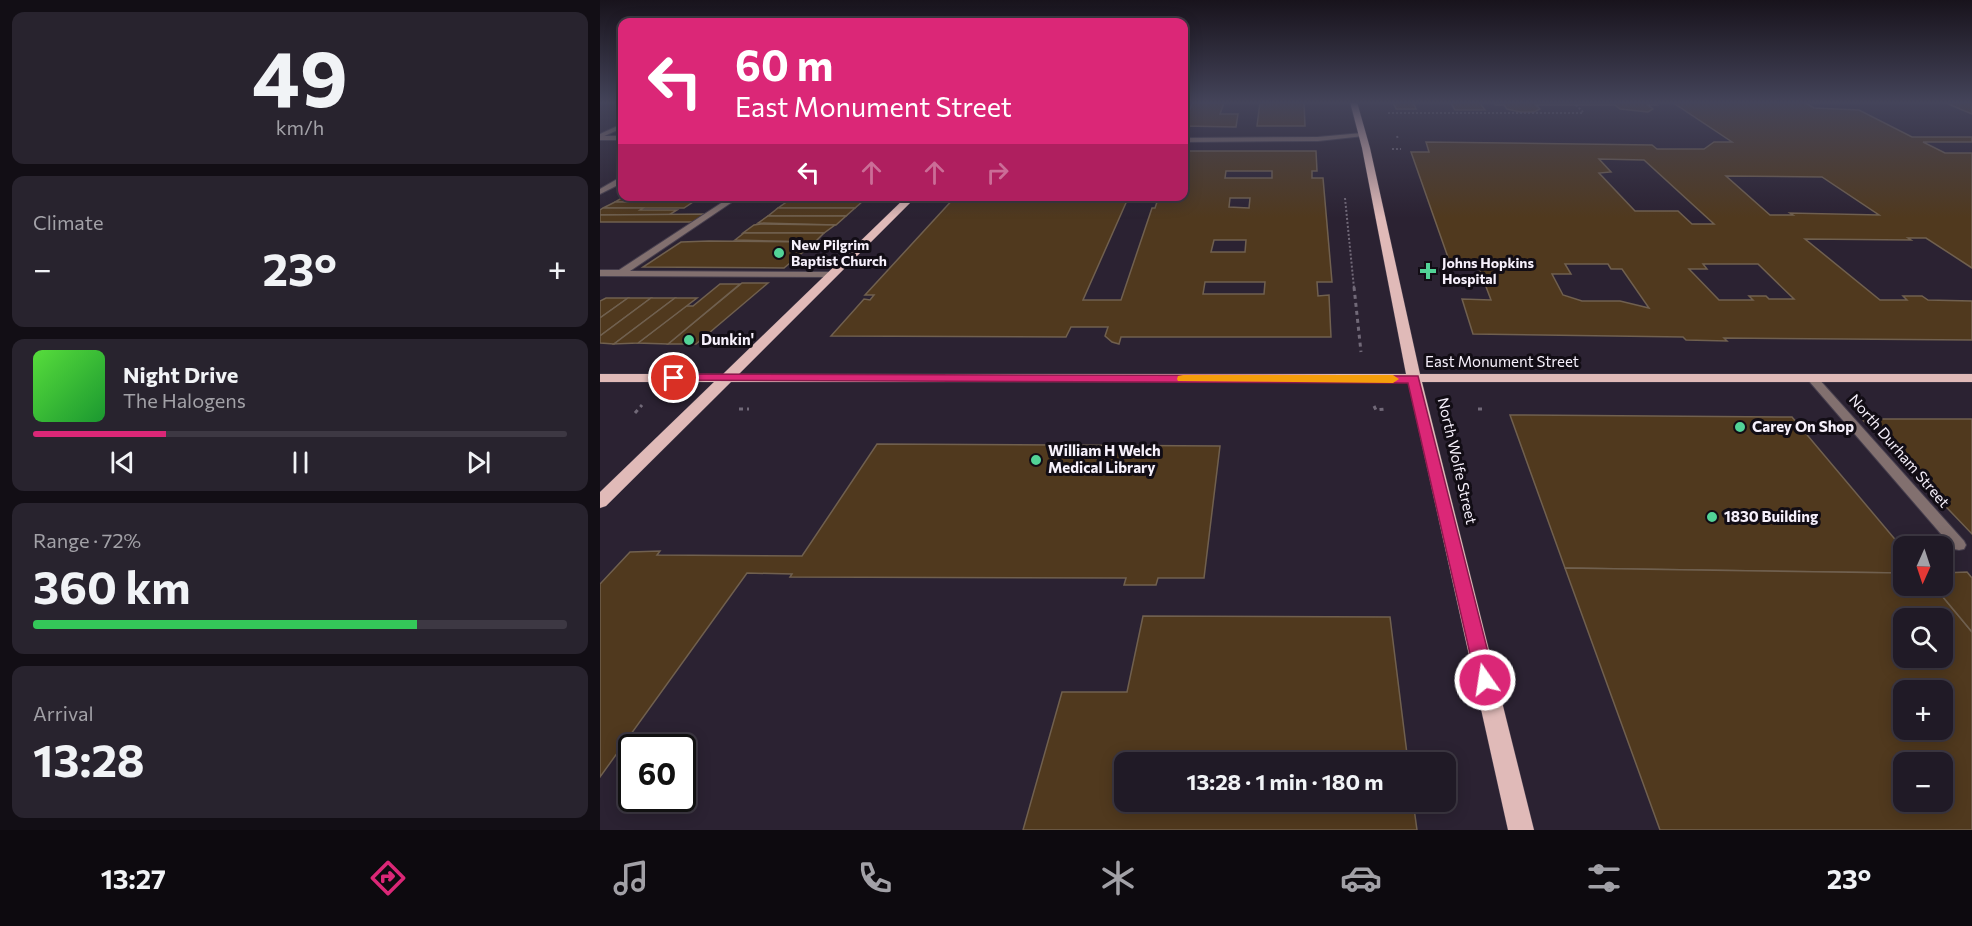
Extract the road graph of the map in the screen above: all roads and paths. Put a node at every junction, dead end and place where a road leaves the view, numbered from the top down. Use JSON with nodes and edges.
{"nodes":[{"id":1,"x":1363,"y":141,"type":"edge"},
{"id":2,"x":618,"y":182,"type":"edge"},
{"id":3,"x":1344,"y":190,"type":"dead end"},
{"id":4,"x":600,"y":192,"type":"edge"},
{"id":5,"x":730,"y":201,"type":"edge"},
{"id":6,"x":908,"y":201,"type":"edge"},
{"id":7,"x":600,"y":273,"type":"edge"},
{"id":8,"x":621,"y":273,"type":"junction"},
{"id":9,"x":832,"y":275,"type":"junction"},
{"id":10,"x":1361,"y":352,"type":"dead end"},
{"id":11,"x":600,"y":378,"type":"edge"},
{"id":12,"x":726,"y":378,"type":"junction"},
{"id":13,"x":1972,"y":378,"type":"edge"},
{"id":14,"x":1414,"y":379,"type":"junction"},
{"id":15,"x":1813,"y":379,"type":"junction"},
{"id":16,"x":642,"y":405,"type":"dead end"},
{"id":17,"x":1385,"y":409,"type":"dead end"},
{"id":18,"x":1478,"y":409,"type":"dead end"},
{"id":19,"x":1486,"y":409,"type":"dead end"},
{"id":20,"x":1376,"y":410,"type":"dead end"},
{"id":21,"x":635,"y":413,"type":"dead end"},
{"id":22,"x":600,"y":502,"type":"edge"},
{"id":23,"x":1959,"y":545,"type":"dead end"},
{"id":24,"x":1521,"y":830,"type":"edge"}],
"edges":[{"from":1,"to":14,"type":"main road","name":"North Wolfe Street"},
{"from":2,"to":4,"type":"street"},
{"from":3,"to":10,"type":"path"},
{"from":5,"to":8,"type":"street"},
{"from":6,"to":9,"type":"main road"},
{"from":7,"to":8,"type":"street"},
{"from":8,"to":9,"type":"street"},
{"from":9,"to":12,"type":"main road"},
{"from":11,"to":12,"type":"main road","name":"East Monument Street"},
{"from":12,"to":14,"type":"main road","name":"East Monument Street"},
{"from":12,"to":22,"type":"main road"},
{"from":13,"to":15,"type":"main road","name":"East Monument Street"},
{"from":14,"to":15,"type":"main road","name":"East Monument Street"},
{"from":14,"to":24,"type":"main road","name":"North Wolfe Street"},
{"from":15,"to":23,"type":"street","name":"North Durham Street"},
{"from":16,"to":21,"type":"path"},
{"from":17,"to":20,"type":"path"},
{"from":18,"to":19,"type":"path"}]}
